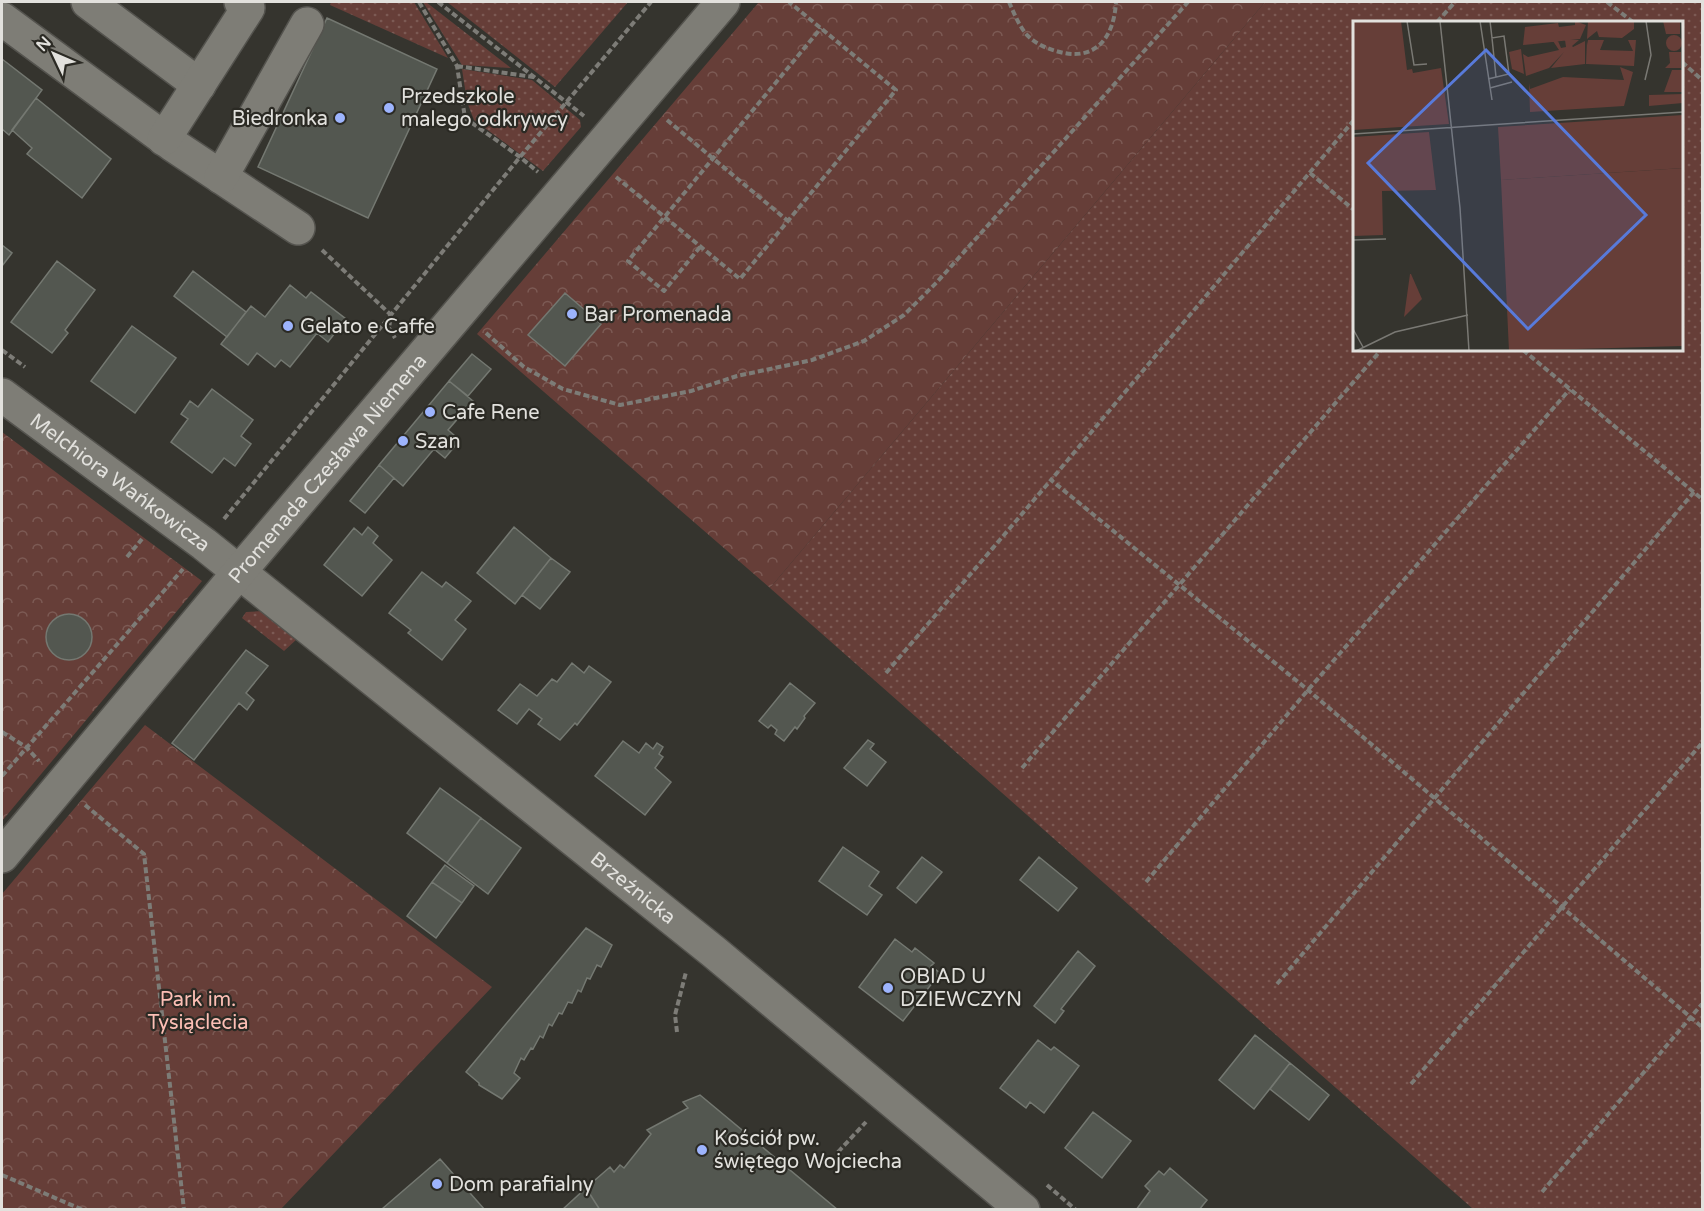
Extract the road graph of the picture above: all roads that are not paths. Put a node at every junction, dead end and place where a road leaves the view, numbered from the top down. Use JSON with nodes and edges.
{"nodes":[{"id":1,"x":88,"y":2,"type":"edge"},
{"id":2,"x":241,"y":2,"type":"edge"},
{"id":3,"x":723,"y":2,"type":"edge"},
{"id":4,"x":2,"y":19,"type":"edge"},
{"id":5,"x":306,"y":24,"type":"dead end"},
{"id":6,"x":199,"y":85,"type":"junction"},
{"id":7,"x":164,"y":139,"type":"junction"},
{"id":8,"x":221,"y":177,"type":"junction"},
{"id":9,"x":298,"y":228,"type":"road end"},
{"id":10,"x":2,"y":395,"type":"edge"},
{"id":11,"x":239,"y":572,"type":"junction"},
{"id":12,"x":2,"y":856,"type":"edge"},
{"id":13,"x":1023,"y":1209,"type":"edge"}],
"edges":[{"from":1,"to":6,"type":"street"},
{"from":2,"to":6,"type":"street"},
{"from":3,"to":11,"type":"street","name":"Promenada Czesława Niemena"},
{"from":4,"to":7,"type":"street"},
{"from":5,"to":8,"type":"street"},
{"from":6,"to":7,"type":"street"},
{"from":7,"to":8,"type":"street"},
{"from":8,"to":9,"type":"street"},
{"from":10,"to":11,"type":"street","name":"Melchiora Wańkowicza"},
{"from":11,"to":12,"type":"street","name":"Promenada Czesława Niemena"},
{"from":11,"to":13,"type":"street","name":"Brzeźnicka"}]}
